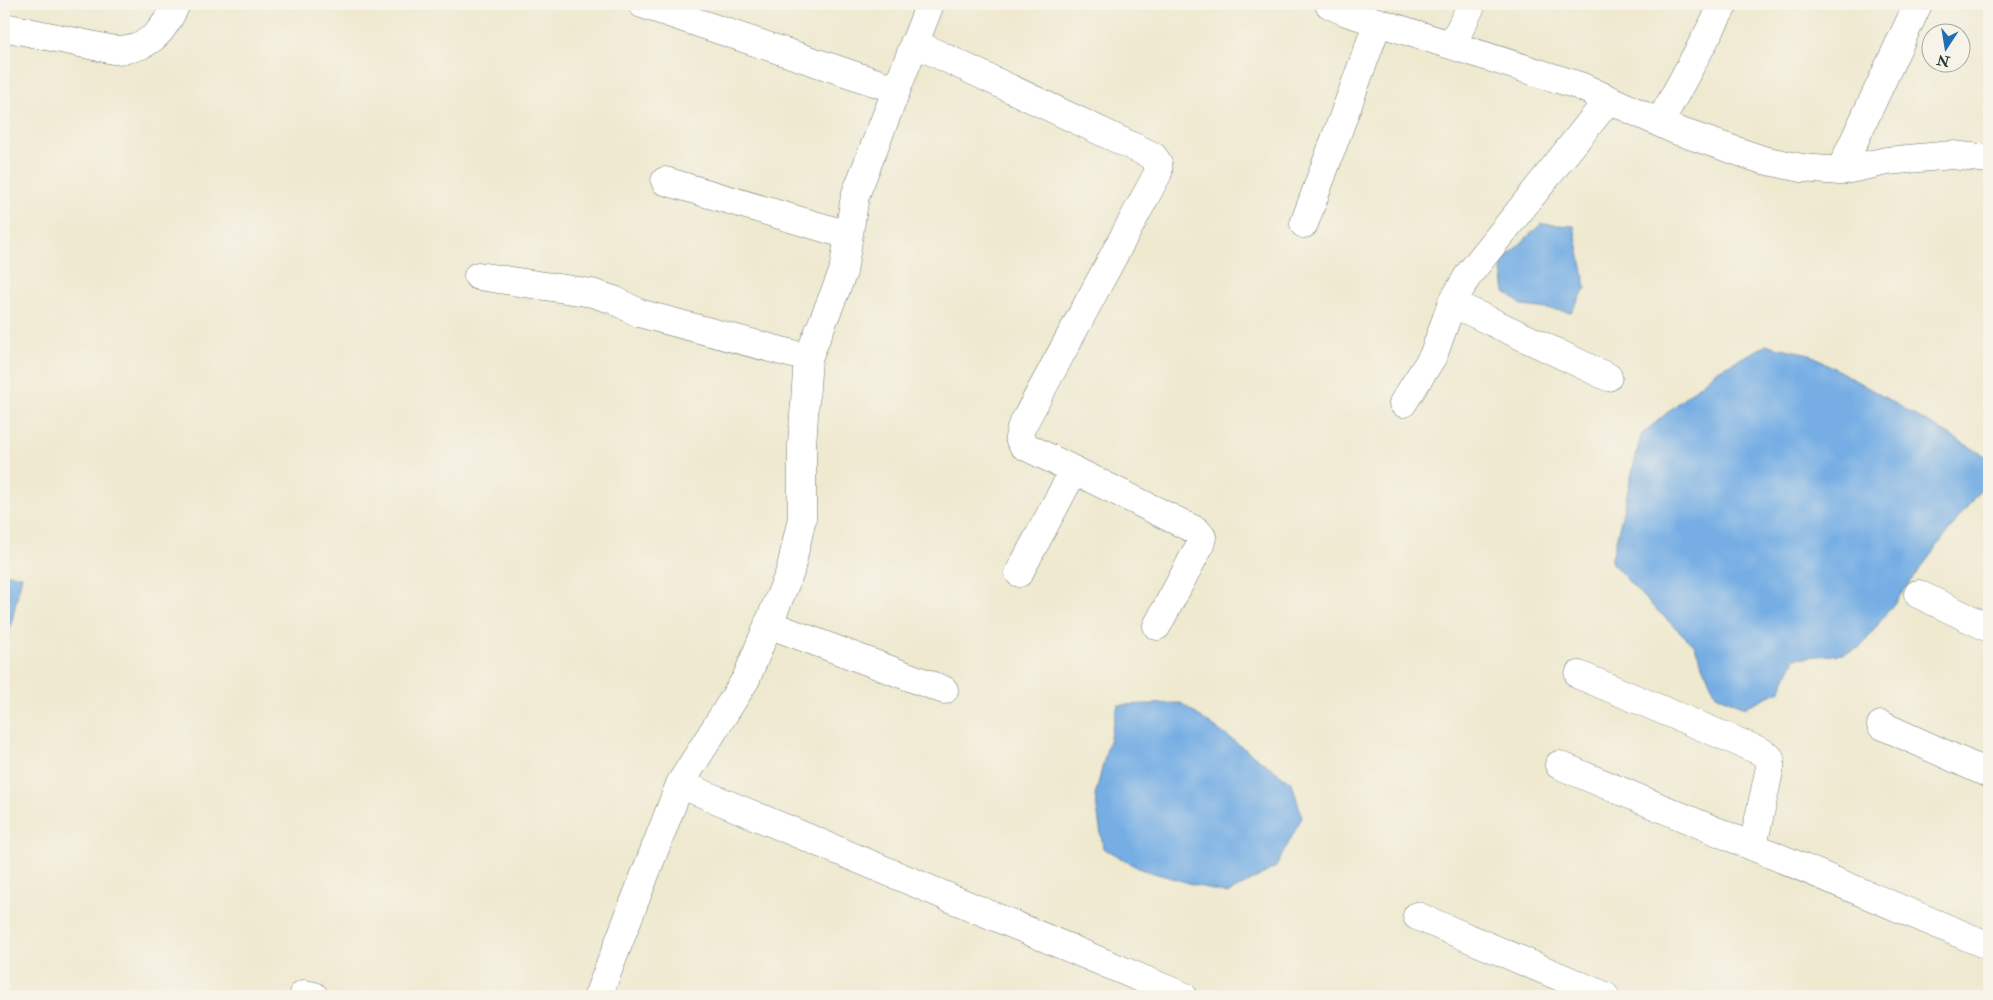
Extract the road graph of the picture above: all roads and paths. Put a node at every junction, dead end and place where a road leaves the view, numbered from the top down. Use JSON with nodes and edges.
{"nodes":[{"id":1,"x":176,"y":4,"type":"edge"},
{"id":2,"x":642,"y":4,"type":"edge"},
{"id":3,"x":930,"y":4,"type":"edge"},
{"id":4,"x":1329,"y":4,"type":"edge"},
{"id":5,"x":1472,"y":4,"type":"edge"},
{"id":6,"x":1724,"y":4,"type":"edge"},
{"id":7,"x":1918,"y":4,"type":"edge"},
{"id":8,"x":1378,"y":22,"type":"junction"},
{"id":9,"x":4,"y":27,"type":"edge"},
{"id":10,"x":914,"y":43,"type":"junction"},
{"id":11,"x":1452,"y":45,"type":"junction"},
{"id":12,"x":895,"y":89,"type":"junction"},
{"id":13,"x":1609,"y":99,"type":"junction"},
{"id":14,"x":1660,"y":122,"type":"junction"},
{"id":15,"x":1989,"y":159,"type":"edge"},
{"id":16,"x":1840,"y":171,"type":"junction"},
{"id":17,"x":665,"y":181,"type":"dead end"},
{"id":18,"x":1304,"y":224,"type":"dead end"},
{"id":19,"x":848,"y":235,"type":"junction"},
{"id":20,"x":478,"y":276,"type":"dead end"},
{"id":21,"x":1452,"y":302,"type":"junction"},
{"id":22,"x":808,"y":358,"type":"junction"},
{"id":23,"x":1608,"y":377,"type":"dead end"},
{"id":24,"x":1404,"y":403,"type":"dead end"},
{"id":25,"x":1074,"y":470,"type":"junction"},
{"id":26,"x":1019,"y":573,"type":"dead end"},
{"id":27,"x":1918,"y":594,"type":"dead end"},
{"id":28,"x":768,"y":624,"type":"junction"},
{"id":29,"x":1157,"y":626,"type":"dead end"},
{"id":30,"x":1989,"y":628,"type":"edge"},
{"id":31,"x":1579,"y":675,"type":"dead end"},
{"id":32,"x":944,"y":690,"type":"dead end"},
{"id":33,"x":1881,"y":725,"type":"dead end"},
{"id":34,"x":1559,"y":765,"type":"dead end"},
{"id":35,"x":1989,"y":774,"type":"edge"},
{"id":36,"x":680,"y":784,"type":"junction"},
{"id":37,"x":1752,"y":846,"type":"junction"},
{"id":38,"x":1417,"y":916,"type":"dead end"},
{"id":39,"x":1989,"y":946,"type":"edge"},
{"id":40,"x":1142,"y":988,"type":"edge"},
{"id":41,"x":598,"y":996,"type":"edge"},
{"id":42,"x":1183,"y":996,"type":"edge"},
{"id":43,"x":1605,"y":996,"type":"edge"}],
"edges":[{"from":1,"to":9,"type":"street"},
{"from":2,"to":12,"type":"street"},
{"from":3,"to":10,"type":"street"},
{"from":4,"to":8,"type":"street"},
{"from":5,"to":11,"type":"street"},
{"from":6,"to":14,"type":"street"},
{"from":7,"to":16,"type":"street"},
{"from":8,"to":11,"type":"street"},
{"from":8,"to":18,"type":"street"},
{"from":10,"to":12,"type":"street"},
{"from":10,"to":25,"type":"street"},
{"from":11,"to":13,"type":"street"},
{"from":12,"to":19,"type":"street"},
{"from":13,"to":14,"type":"street"},
{"from":13,"to":21,"type":"street"},
{"from":14,"to":16,"type":"street"},
{"from":15,"to":16,"type":"street"},
{"from":17,"to":19,"type":"street"},
{"from":19,"to":22,"type":"street"},
{"from":20,"to":22,"type":"street"},
{"from":21,"to":23,"type":"street"},
{"from":21,"to":24,"type":"street"},
{"from":22,"to":28,"type":"street"},
{"from":25,"to":26,"type":"street"},
{"from":25,"to":29,"type":"street"},
{"from":27,"to":30,"type":"street"},
{"from":28,"to":32,"type":"street"},
{"from":28,"to":36,"type":"street"},
{"from":31,"to":37,"type":"street"},
{"from":33,"to":35,"type":"street"},
{"from":34,"to":37,"type":"street"},
{"from":36,"to":40,"type":"street"},
{"from":36,"to":41,"type":"street"},
{"from":37,"to":39,"type":"street"},
{"from":38,"to":43,"type":"street"},
{"from":40,"to":42,"type":"street"}]}
